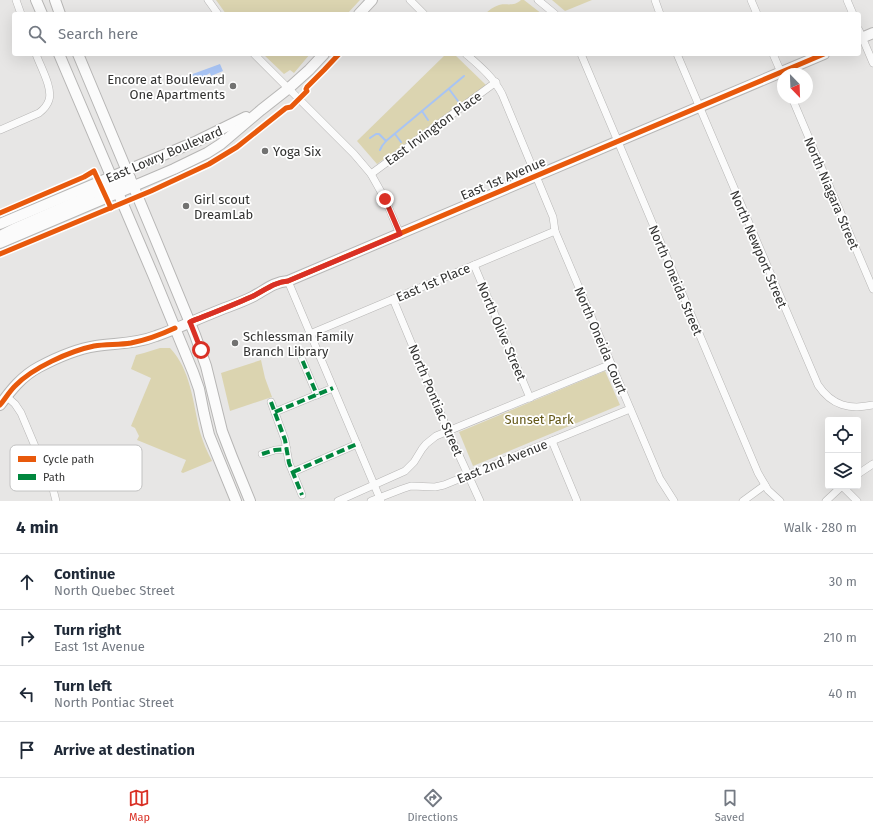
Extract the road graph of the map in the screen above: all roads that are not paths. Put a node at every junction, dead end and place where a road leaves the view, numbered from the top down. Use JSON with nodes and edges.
{"nodes":[{"id":1,"x":16,"y":0,"type":"edge"},
{"id":2,"x":36,"y":0,"type":"edge"},
{"id":3,"x":54,"y":0,"type":"edge"},
{"id":4,"x":208,"y":0,"type":"edge"},
{"id":5,"x":372,"y":0,"type":"edge"},
{"id":6,"x":410,"y":0,"type":"edge"},
{"id":7,"x":538,"y":0,"type":"edge"},
{"id":8,"x":655,"y":0,"type":"edge"},
{"id":9,"x":751,"y":0,"type":"edge"},
{"id":10,"x":847,"y":0,"type":"edge"},
{"id":11,"x":21,"y":12,"type":"edge"},
{"id":12,"x":41,"y":12,"type":"edge"},
{"id":13,"x":59,"y":12,"type":"edge"},
{"id":14,"x":217,"y":12,"type":"edge"},
{"id":15,"x":361,"y":12,"type":"edge"},
{"id":16,"x":422,"y":12,"type":"edge"},
{"id":17,"x":553,"y":12,"type":"edge"},
{"id":18,"x":659,"y":12,"type":"edge"},
{"id":19,"x":756,"y":12,"type":"edge"},
{"id":20,"x":851,"y":12,"type":"edge"},
{"id":21,"x":873,"y":33,"type":"edge"},
{"id":22,"x":861,"y":35,"type":"edge"},
{"id":23,"x":861,"y":37,"type":"edge"},
{"id":24,"x":37,"y":56,"type":"edge"},
{"id":25,"x":60,"y":56,"type":"edge"},
{"id":26,"x":79,"y":56,"type":"edge"},
{"id":27,"x":256,"y":56,"type":"edge"},
{"id":28,"x":322,"y":56,"type":"edge"},
{"id":29,"x":468,"y":56,"type":"edge"},
{"id":30,"x":582,"y":56,"type":"edge"},
{"id":31,"x":678,"y":56,"type":"edge"},
{"id":32,"x":774,"y":56,"type":"edge"},
{"id":33,"x":820,"y":56,"type":"edge"},
{"id":34,"x":873,"y":63,"type":"edge"},
{"id":35,"x":779,"y":68,"type":"edge"},
{"id":36,"x":796,"y":68,"type":"edge"},
{"id":37,"x":777,"y":77,"type":"edge"},
{"id":38,"x":496,"y":82,"type":"junction"},
{"id":39,"x":289,"y":88,"type":"junction"},
{"id":40,"x":795,"y":104,"type":"edge"},
{"id":41,"x":699,"y":107,"type":"junction"},
{"id":42,"x":261,"y":110,"type":"junction"},
{"id":43,"x":0,"y":130,"type":"edge"},
{"id":44,"x":618,"y":142,"type":"junction"},
{"id":45,"x":371,"y":174,"type":"junction"},
{"id":46,"x":536,"y":176,"type":"junction"},
{"id":47,"x":130,"y":178,"type":"junction"},
{"id":48,"x":114,"y":185,"type":"junction"},
{"id":49,"x":0,"y":224,"type":"edge"},
{"id":50,"x":555,"y":231,"type":"junction"},
{"id":51,"x":400,"y":234,"type":"junction"},
{"id":52,"x":0,"y":236,"type":"edge"},
{"id":53,"x":0,"y":243,"type":"edge"},
{"id":54,"x":474,"y":265,"type":"junction"},
{"id":55,"x":288,"y":281,"type":"junction"},
{"id":56,"x":873,"y":289,"type":"edge"},
{"id":57,"x":393,"y":299,"type":"junction"},
{"id":58,"x":190,"y":322,"type":"junction"},
{"id":59,"x":175,"y":328,"type":"junction"},
{"id":60,"x":310,"y":334,"type":"junction"},
{"id":61,"x":298,"y":350,"type":"dead end"},
{"id":62,"x":611,"y":364,"type":"junction"},
{"id":63,"x":333,"y":388,"type":"junction"},
{"id":64,"x":317,"y":395,"type":"junction"},
{"id":65,"x":6,"y":396,"type":"junction"},
{"id":66,"x":530,"y":398,"type":"junction"},
{"id":67,"x":271,"y":402,"type":"dead end"},
{"id":68,"x":0,"y":405,"type":"edge"},
{"id":69,"x":873,"y":405,"type":"edge"},
{"id":70,"x":630,"y":409,"type":"junction"},
{"id":71,"x":275,"y":412,"type":"junction"},
{"id":72,"x":448,"y":431,"type":"junction"},
{"id":73,"x":552,"y":441,"type":"junction"},
{"id":74,"x":357,"y":444,"type":"junction"},
{"id":75,"x":34,"y":445,"type":"edge"},
{"id":76,"x":287,"y":450,"type":"junction"},
{"id":77,"x":262,"y":454,"type":"dead end"},
{"id":78,"x":873,"y":464,"type":"edge"},
{"id":79,"x":293,"y":472,"type":"junction"},
{"id":80,"x":861,"y":472,"type":"edge"},
{"id":81,"x":468,"y":475,"type":"junction"},
{"id":82,"x":374,"y":485,"type":"junction"},
{"id":83,"x":765,"y":486,"type":"junction"},
{"id":84,"x":839,"y":489,"type":"edge"},
{"id":85,"x":845,"y":489,"type":"edge"},
{"id":86,"x":54,"y":491,"type":"edge"},
{"id":87,"x":302,"y":494,"type":"dead end"},
{"id":88,"x":380,"y":499,"type":"edge"},
{"id":89,"x":56,"y":501,"type":"edge"},
{"id":90,"x":236,"y":501,"type":"edge"},
{"id":91,"x":250,"y":501,"type":"edge"},
{"id":92,"x":338,"y":501,"type":"edge"},
{"id":93,"x":371,"y":501,"type":"edge"},
{"id":94,"x":480,"y":501,"type":"edge"},
{"id":95,"x":577,"y":501,"type":"edge"},
{"id":96,"x":674,"y":501,"type":"edge"},
{"id":97,"x":743,"y":501,"type":"edge"},
{"id":98,"x":780,"y":501,"type":"edge"},
{"id":99,"x":826,"y":501,"type":"edge"},
{"id":100,"x":857,"y":501,"type":"edge"}],
"edges":[{"from":1,"to":11,"type":"street"},
{"from":2,"to":12,"type":"main road"},
{"from":3,"to":13,"type":"main road"},
{"from":4,"to":14,"type":"street"},
{"from":5,"to":15,"type":"main road"},
{"from":6,"to":16,"type":"street"},
{"from":7,"to":17,"type":"street"},
{"from":8,"to":18,"type":"street"},
{"from":9,"to":19,"type":"street"},
{"from":10,"to":20,"type":"street"},
{"from":21,"to":22,"type":"main road"},
{"from":23,"to":34,"type":"street"},
{"from":24,"to":43,"type":"street"},
{"from":25,"to":48,"type":"main road"},
{"from":26,"to":47,"type":"main road"},
{"from":27,"to":39,"type":"street"},
{"from":28,"to":39,"type":"main road","name":"East Lowry Boulevard"},
{"from":29,"to":38,"type":"street","name":"North Oneida Court"},
{"from":30,"to":44,"type":"street","name":"North Oneida Street"},
{"from":31,"to":41,"type":"street","name":"North Newport Street"},
{"from":32,"to":35,"type":"street"},
{"from":33,"to":36,"type":"main road","name":"East 1st Avenue"},
{"from":37,"to":41,"type":"main road","name":"East 1st Avenue"},
{"from":38,"to":45,"type":"street","name":"East Irvington Place"},
{"from":38,"to":46,"type":"street","name":"North Oneida Court"},
{"from":39,"to":42,"type":"main road","name":"East Lowry Boulevard"},
{"from":39,"to":45,"type":"street"},
{"from":40,"to":56,"type":"street","name":"North Niagara Street"},
{"from":41,"to":44,"type":"main road","name":"East 1st Avenue"},
{"from":41,"to":69,"type":"street","name":"North Newport Street"},
{"from":42,"to":47,"type":"main road","name":"East Lowry Boulevard"},
{"from":42,"to":47,"type":"main road","name":"East Lowry Boulevard"},
{"from":44,"to":46,"type":"main road","name":"East 1st Avenue"},
{"from":44,"to":83,"type":"street","name":"North Oneida Street"},
{"from":45,"to":51,"type":"street"},
{"from":46,"to":50,"type":"street","name":"North Oneida Court"},
{"from":46,"to":51,"type":"main road","name":"East 1st Avenue"},
{"from":47,"to":48,"type":"main road","name":"East Lowry Boulevard"},
{"from":47,"to":48,"type":"main road","name":"East Lowry Boulevard"},
{"from":47,"to":58,"type":"main road"},
{"from":48,"to":49,"type":"main road","name":"East Lowry Boulevard"},
{"from":48,"to":52,"type":"main road"},
{"from":48,"to":53,"type":"main road","name":"East Lowry Boulevard"},
{"from":48,"to":59,"type":"main road"},
{"from":50,"to":54,"type":"street","name":"East 1st Place"},
{"from":50,"to":62,"type":"street","name":"North Oneida Court"},
{"from":51,"to":55,"type":"main road","name":"East 1st Avenue"},
{"from":54,"to":57,"type":"street","name":"East 1st Place"},
{"from":54,"to":66,"type":"street","name":"North Olive Street"},
{"from":55,"to":58,"type":"main road","name":"East 1st Avenue"},
{"from":55,"to":60,"type":"street"},
{"from":57,"to":60,"type":"street","name":"East 1st Place"},
{"from":57,"to":72,"type":"street","name":"North Pontiac Street"},
{"from":58,"to":59,"type":"main road","name":"East 1st Avenue"},
{"from":58,"to":91,"type":"main road"},
{"from":59,"to":65,"type":"main road","name":"East 1st Avenue"},
{"from":59,"to":90,"type":"main road"},
{"from":60,"to":63,"type":"street"},
{"from":61,"to":64,"type":"street"},
{"from":62,"to":66,"type":"street"},
{"from":62,"to":70,"type":"street","name":"North Oneida Court"},
{"from":63,"to":64,"type":"street"},
{"from":63,"to":74,"type":"street"},
{"from":64,"to":71,"type":"street"},
{"from":65,"to":68,"type":"main road","name":"East 1st Avenue"},
{"from":65,"to":75,"type":"street"},
{"from":66,"to":72,"type":"street"},
{"from":67,"to":71,"type":"street"},
{"from":70,"to":73,"type":"street","name":"East 2nd Avenue"},
{"from":70,"to":96,"type":"street","name":"North Oneida Court"},
{"from":71,"to":76,"type":"street"},
{"from":72,"to":81,"type":"street","name":"North Pontiac Street"},
{"from":72,"to":82,"type":"street"},
{"from":73,"to":81,"type":"street","name":"East 2nd Avenue"},
{"from":73,"to":95,"type":"street"},
{"from":74,"to":79,"type":"street"},
{"from":74,"to":82,"type":"street"},
{"from":76,"to":77,"type":"street"},
{"from":76,"to":79,"type":"street"},
{"from":78,"to":80,"type":"street"},
{"from":79,"to":87,"type":"street"},
{"from":81,"to":88,"type":"street","name":"East 2nd Avenue"},
{"from":81,"to":94,"type":"street","name":"North Pontiac Street"},
{"from":82,"to":88,"type":"street"},
{"from":82,"to":92,"type":"street"},
{"from":83,"to":97,"type":"street"},
{"from":83,"to":98,"type":"street","name":"North Oneida Street"},
{"from":84,"to":99,"type":"street"},
{"from":85,"to":100,"type":"street"},
{"from":86,"to":89,"type":"street"},
{"from":88,"to":93,"type":"street","name":"East 2nd Avenue"}]}
